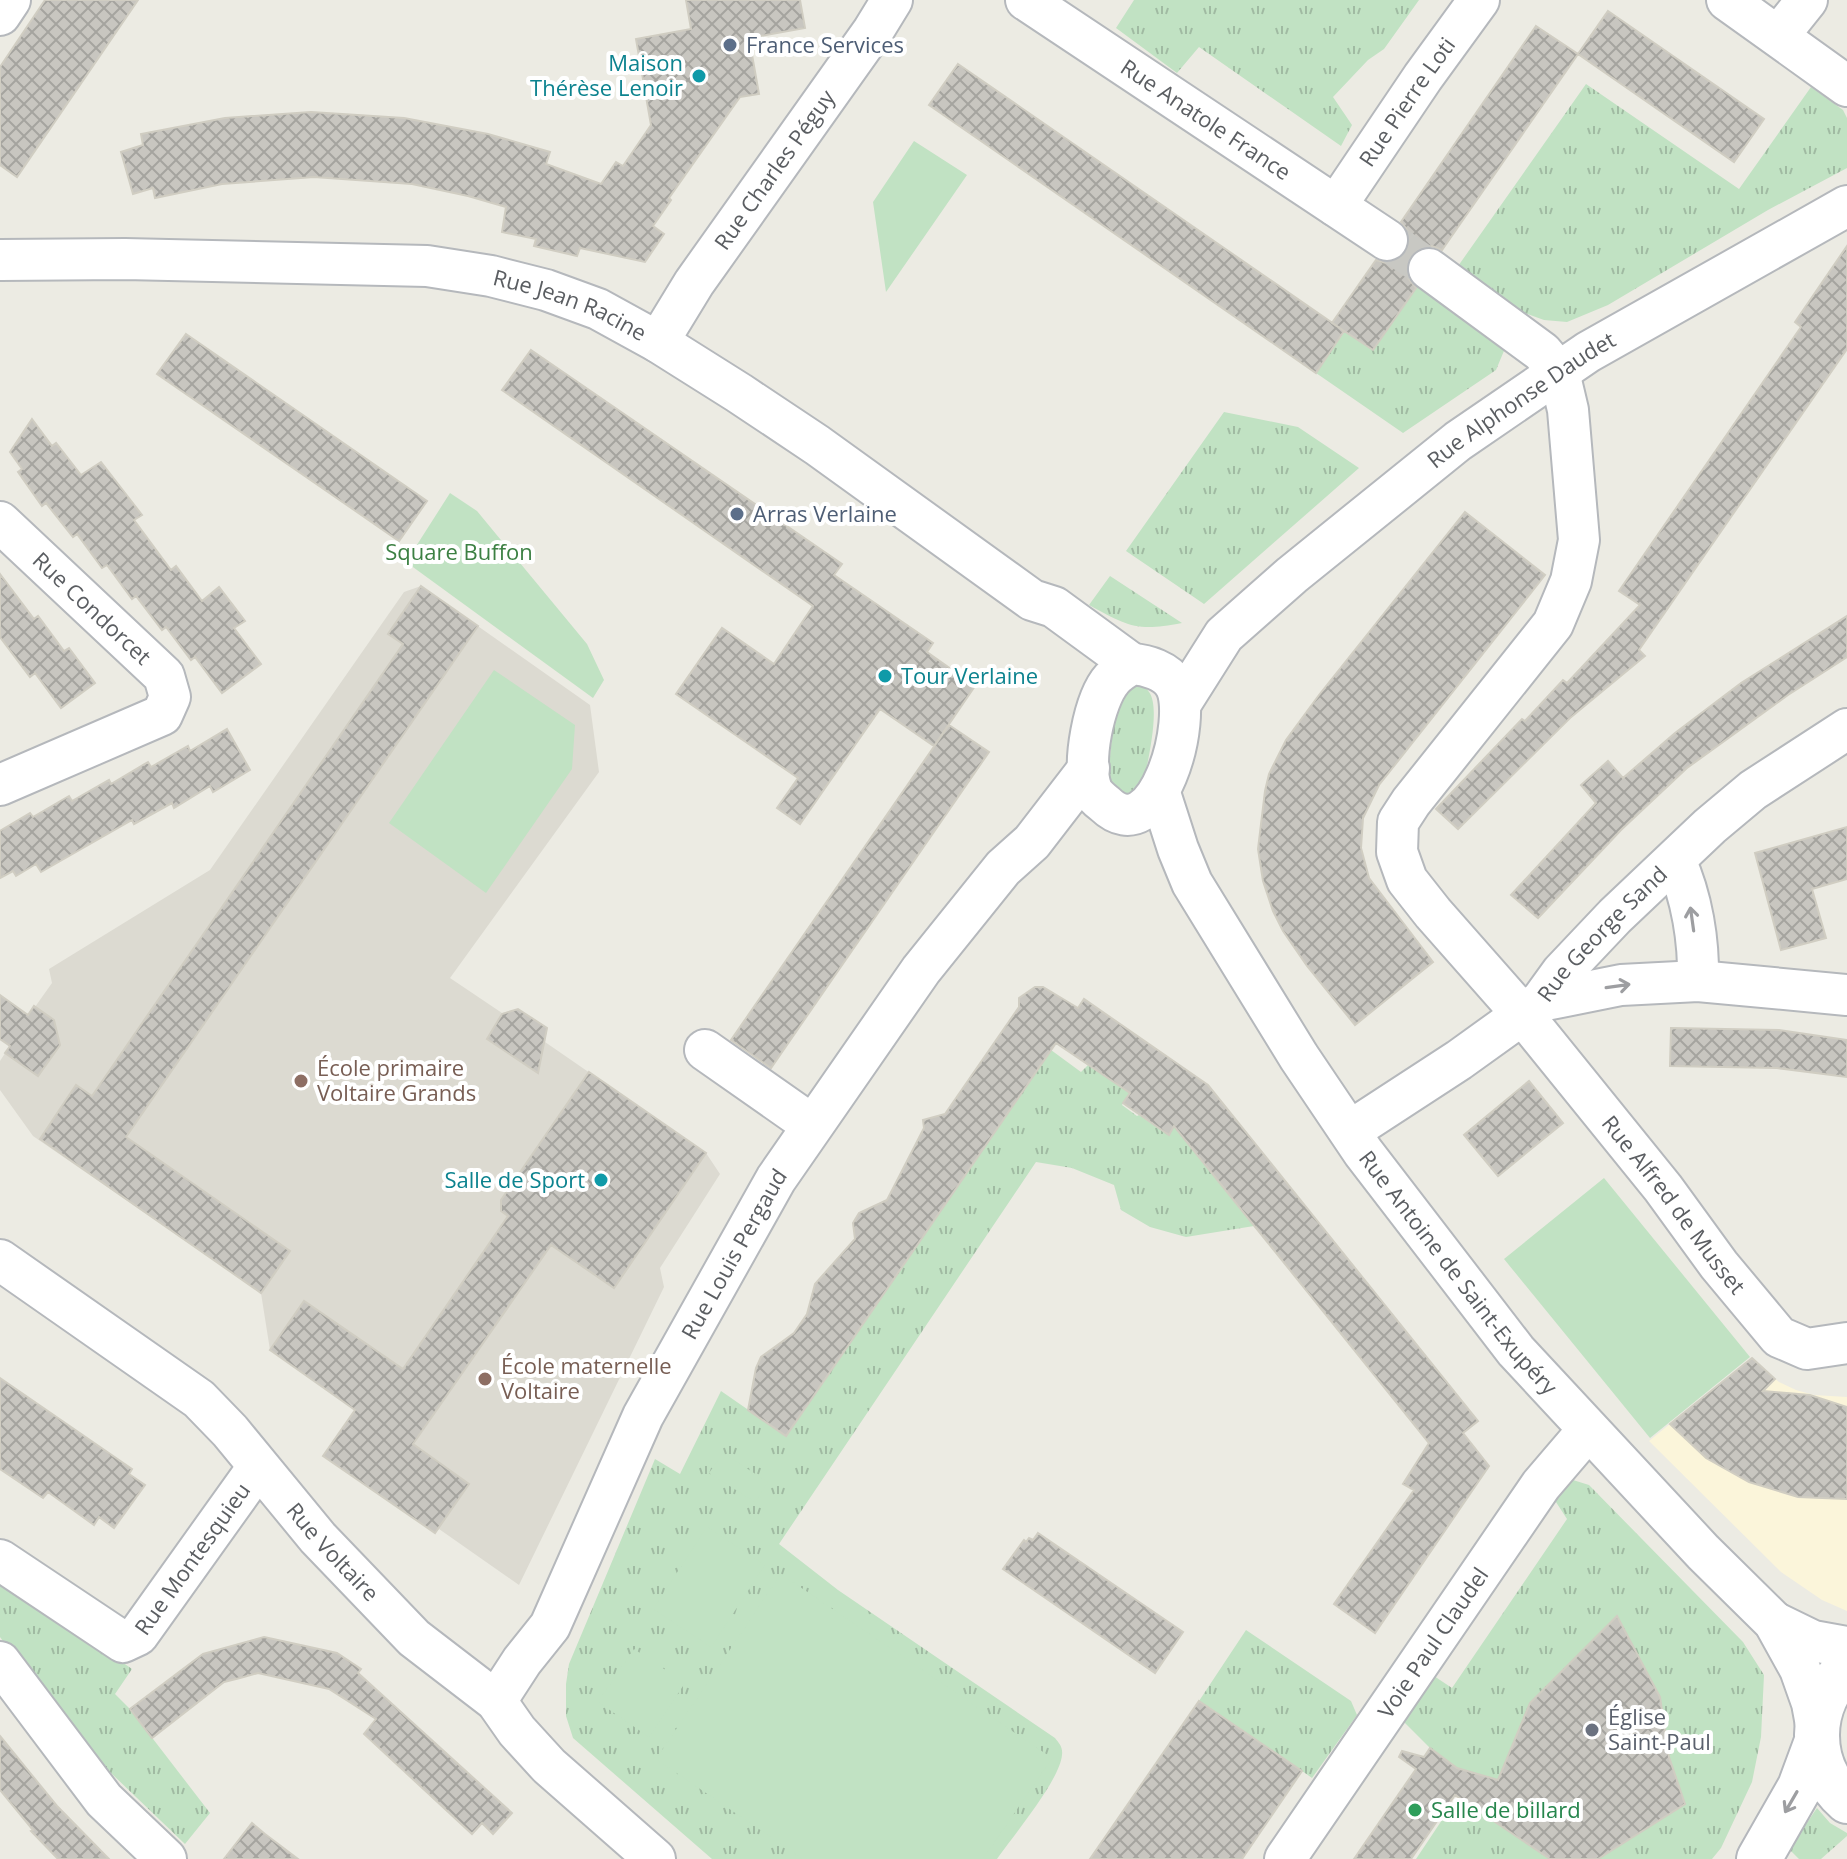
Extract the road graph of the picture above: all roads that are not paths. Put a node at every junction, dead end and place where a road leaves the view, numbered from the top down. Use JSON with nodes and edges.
{"nodes":[{"id":1,"x":10,"y":0,"type":"edge"},
{"id":2,"x":892,"y":0,"type":"edge"},
{"id":3,"x":1026,"y":0,"type":"edge"},
{"id":4,"x":1479,"y":0,"type":"edge"},
{"id":5,"x":1727,"y":0,"type":"edge"},
{"id":6,"x":1807,"y":0,"type":"edge"},
{"id":7,"x":0,"y":15,"type":"edge"},
{"id":8,"x":1779,"y":35,"type":"junction"},
{"id":9,"x":1847,"y":86,"type":"edge"},
{"id":10,"x":1336,"y":206,"type":"junction"},
{"id":11,"x":1847,"y":206,"type":"edge"},
{"id":12,"x":1387,"y":240,"type":"tunnel mouth"},
{"id":13,"x":0,"y":260,"type":"edge"},
{"id":14,"x":1429,"y":269,"type":"tunnel mouth"},
{"id":15,"x":658,"y":342,"type":"junction"},
{"id":16,"x":1559,"y":372,"type":"junction"},
{"id":17,"x":0,"y":522,"type":"edge"},
{"id":18,"x":1054,"y":607,"type":"junction"},
{"id":19,"x":1224,"y":635,"type":"junction"},
{"id":20,"x":1143,"y":667,"type":"junction"},
{"id":21,"x":1100,"y":697,"type":"junction"},
{"id":22,"x":1181,"y":703,"type":"junction"},
{"id":23,"x":1847,"y":729,"type":"edge"},
{"id":24,"x":1089,"y":768,"type":"junction"},
{"id":25,"x":0,"y":785,"type":"edge"},
{"id":26,"x":1160,"y":793,"type":"junction"},
{"id":27,"x":1114,"y":810,"type":"junction"},
{"id":28,"x":1032,"y":842,"type":"junction"},
{"id":29,"x":1675,"y":860,"type":"junction"},
{"id":30,"x":1192,"y":883,"type":"junction"},
{"id":31,"x":1698,"y":981,"type":"junction"},
{"id":32,"x":1847,"y":995,"type":"edge"},
{"id":33,"x":1532,"y":1008,"type":"junction"},
{"id":34,"x":705,"y":1050,"type":"dead end"},
{"id":35,"x":812,"y":1125,"type":"junction"},
{"id":36,"x":1350,"y":1131,"type":"junction"},
{"id":37,"x":0,"y":1260,"type":"edge"},
{"id":38,"x":1847,"y":1343,"type":"edge"},
{"id":39,"x":1588,"y":1430,"type":"junction"},
{"id":40,"x":258,"y":1467,"type":"junction"},
{"id":41,"x":0,"y":1560,"type":"edge"},
{"id":42,"x":1774,"y":1622,"type":"junction"},
{"id":43,"x":1847,"y":1647,"type":"edge"},
{"id":44,"x":0,"y":1662,"type":"edge"},
{"id":45,"x":1847,"y":1668,"type":"edge"},
{"id":46,"x":496,"y":1701,"type":"junction"},
{"id":47,"x":1817,"y":1736,"type":"junction"},
{"id":48,"x":1847,"y":1801,"type":"edge"},
{"id":49,"x":166,"y":1859,"type":"edge"},
{"id":50,"x":655,"y":1859,"type":"edge"},
{"id":51,"x":1285,"y":1859,"type":"edge"},
{"id":52,"x":1759,"y":1859,"type":"edge"}],
"edges":[{"from":1,"to":7,"type":"street"},
{"from":2,"to":15,"type":"street","name":"Rue Charles Péguy"},
{"from":3,"to":10,"type":"street","name":"Rue Anatole France"},
{"from":4,"to":10,"type":"street","name":"Rue Pierre Loti"},
{"from":5,"to":8,"type":"street"},
{"from":6,"to":8,"type":"street"},
{"from":8,"to":9,"type":"street"},
{"from":10,"to":12,"type":"street","name":"Rue Anatole France"},
{"from":11,"to":16,"type":"street","name":"Rue Alphonse Daudet"},
{"from":13,"to":15,"type":"street","name":"Rue Jean Racine"},
{"from":14,"to":16,"type":"street"},
{"from":15,"to":18,"type":"street","name":"Rue Jean Racine"},
{"from":16,"to":19,"type":"street","name":"Rue Alphonse Daudet"},
{"from":16,"to":33,"type":"street","name":"Rue Alfred de Musset"},
{"from":17,"to":25,"type":"street","name":"Rue Condorcet"},
{"from":18,"to":20,"type":"street","name":"Rue Jean Racine"},
{"from":18,"to":21,"type":"street","name":"Rue Jean Racine"},
{"from":19,"to":20,"type":"street","name":"Rue Alphonse Daudet"},
{"from":19,"to":22,"type":"street","name":"Rue Alphonse Daudet"},
{"from":20,"to":21,"type":"street"},
{"from":20,"to":22,"type":"street"},
{"from":21,"to":24,"type":"street"},
{"from":22,"to":26,"type":"street"},
{"from":23,"to":29,"type":"street","name":"Rue George Sand"},
{"from":24,"to":27,"type":"street"},
{"from":24,"to":28,"type":"street","name":"Rue Louis Pergaud"},
{"from":26,"to":27,"type":"street"},
{"from":26,"to":30,"type":"street","name":"Rue Antoine de Saint-Exupéry"},
{"from":27,"to":28,"type":"street","name":"Rue Louis Pergaud"},
{"from":27,"to":30,"type":"street","name":"Rue Antoine de Saint-Exupéry"},
{"from":28,"to":35,"type":"street","name":"Rue Louis Pergaud"},
{"from":31,"to":29,"type":"street","one_way":true},
{"from":29,"to":33,"type":"street","name":"Rue George Sand"},
{"from":30,"to":36,"type":"street","name":"Rue Antoine de Saint-Exupéry"},
{"from":31,"to":32,"type":"street"},
{"from":33,"to":31,"type":"street","one_way":true},
{"from":33,"to":36,"type":"street","name":"Rue George Sand"},
{"from":33,"to":38,"type":"street","name":"Rue Alfred de Musset"},
{"from":34,"to":35,"type":"street"},
{"from":35,"to":46,"type":"street","name":"Rue Louis Pergaud"},
{"from":36,"to":39,"type":"street","name":"Rue Antoine de Saint-Exupéry"},
{"from":37,"to":40,"type":"street","name":"Rue Voltaire"},
{"from":39,"to":42,"type":"street","name":"Rue Antoine de Saint-Exupéry"},
{"from":39,"to":51,"type":"street","name":"Voie Paul Claudel"},
{"from":40,"to":41,"type":"street","name":"Rue Montesquieu"},
{"from":40,"to":46,"type":"street","name":"Rue Voltaire"},
{"from":42,"to":43,"type":"street"},
{"from":42,"to":47,"type":"street"},
{"from":44,"to":49,"type":"street"},
{"from":45,"to":47,"type":"main road"},
{"from":46,"to":50,"type":"street","name":"Rue Voltaire"},
{"from":47,"to":48,"type":"main road"},
{"from":47,"to":52,"type":"main road","one_way":true}]}
